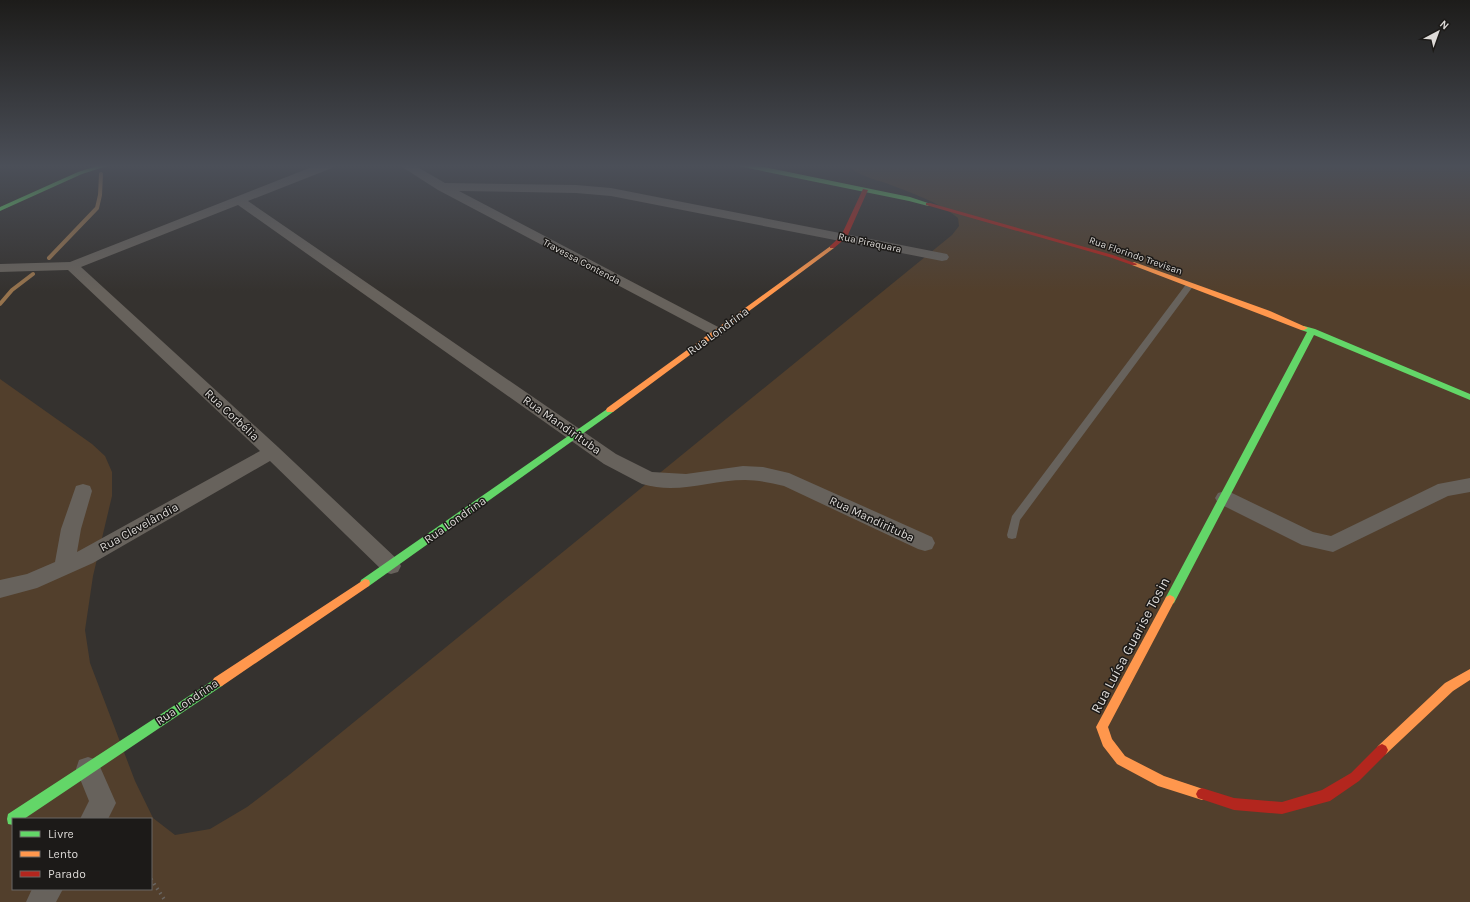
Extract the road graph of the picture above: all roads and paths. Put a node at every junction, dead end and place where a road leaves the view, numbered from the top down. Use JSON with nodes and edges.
{"nodes":[{"id":1,"x":221,"y":207,"type":"edge"},
{"id":2,"x":249,"y":207,"type":"edge"},
{"id":3,"x":480,"y":207,"type":"edge"},
{"id":4,"x":690,"y":207,"type":"edge"},
{"id":5,"x":857,"y":207,"type":"edge"},
{"id":6,"x":940,"y":207,"type":"edge"},
{"id":7,"x":844,"y":237,"type":"junction"},
{"id":8,"x":942,"y":257,"type":"dead end"},
{"id":9,"x":72,"y":266,"type":"junction"},
{"id":10,"x":0,"y":268,"type":"edge"},
{"id":11,"x":1190,"y":285,"type":"junction"},
{"id":12,"x":717,"y":332,"type":"junction"},
{"id":13,"x":1312,"y":332,"type":"junction"},
{"id":14,"x":1470,"y":397,"type":"edge"},
{"id":15,"x":576,"y":435,"type":"junction"},
{"id":16,"x":272,"y":452,"type":"junction"},
{"id":17,"x":1470,"y":485,"type":"edge"},
{"id":18,"x":83,"y":491,"type":"dead end"},
{"id":19,"x":1225,"y":498,"type":"junction"},
{"id":20,"x":1012,"y":535,"type":"dead end"},
{"id":21,"x":925,"y":543,"type":"dead end"},
{"id":22,"x":391,"y":566,"type":"junction"},
{"id":23,"x":64,"y":567,"type":"junction"},
{"id":24,"x":0,"y":589,"type":"edge"},
{"id":25,"x":1470,"y":674,"type":"edge"},
{"id":26,"x":88,"y":769,"type":"junction"},
{"id":27,"x":98,"y":811,"type":"edge"},
{"id":28,"x":14,"y":818,"type":"edge"},
{"id":29,"x":12,"y":820,"type":"edge"},
{"id":30,"x":0,"y":828,"type":"edge"},
{"id":31,"x":152,"y":881,"type":"edge"},
{"id":32,"x":47,"y":890,"type":"edge"},
{"id":33,"x":40,"y":902,"type":"edge"},
{"id":34,"x":166,"y":902,"type":"edge"}],
"edges":[{"from":1,"to":9,"type":"street"},
{"from":2,"to":15,"type":"street","name":"Rua Mandirituba"},
{"from":3,"to":12,"type":"street","name":"Travessa Contenda"},
{"from":4,"to":7,"type":"street","name":"Rua Piraquara"},
{"from":5,"to":7,"type":"street","name":"Rua Londrina"},
{"from":6,"to":11,"type":"street","name":"Rua Florindo Trevisan"},
{"from":7,"to":8,"type":"street","name":"Rua Piraquara"},
{"from":7,"to":12,"type":"street","name":"Rua Londrina"},
{"from":9,"to":10,"type":"street"},
{"from":9,"to":16,"type":"street","name":"Rua Corbélia"},
{"from":11,"to":13,"type":"street","name":"Rua Florindo Trevisan"},
{"from":11,"to":20,"type":"lane"},
{"from":12,"to":15,"type":"street","name":"Rua Londrina"},
{"from":13,"to":14,"type":"street","name":"Rua Florindo Trevisan"},
{"from":13,"to":19,"type":"street","name":"Rua Luísa Guarise Tosin"},
{"from":15,"to":21,"type":"street","name":"Rua Mandirituba"},
{"from":15,"to":22,"type":"street","name":"Rua Londrina"},
{"from":16,"to":22,"type":"street","name":"Rua Corbélia"},
{"from":16,"to":23,"type":"street","name":"Rua Clevelândia"},
{"from":17,"to":19,"type":"street"},
{"from":18,"to":23,"type":"street"},
{"from":19,"to":25,"type":"street","name":"Rua Luísa Guarise Tosin"},
{"from":22,"to":26,"type":"street","name":"Rua Londrina"},
{"from":23,"to":24,"type":"street","name":"Rua Clevelândia"},
{"from":26,"to":27,"type":"street"},
{"from":26,"to":28,"type":"street","name":"Rua Londrina"},
{"from":29,"to":30,"type":"street","name":"Rua Londrina"},
{"from":31,"to":34,"type":"path"},
{"from":32,"to":33,"type":"street"}]}
